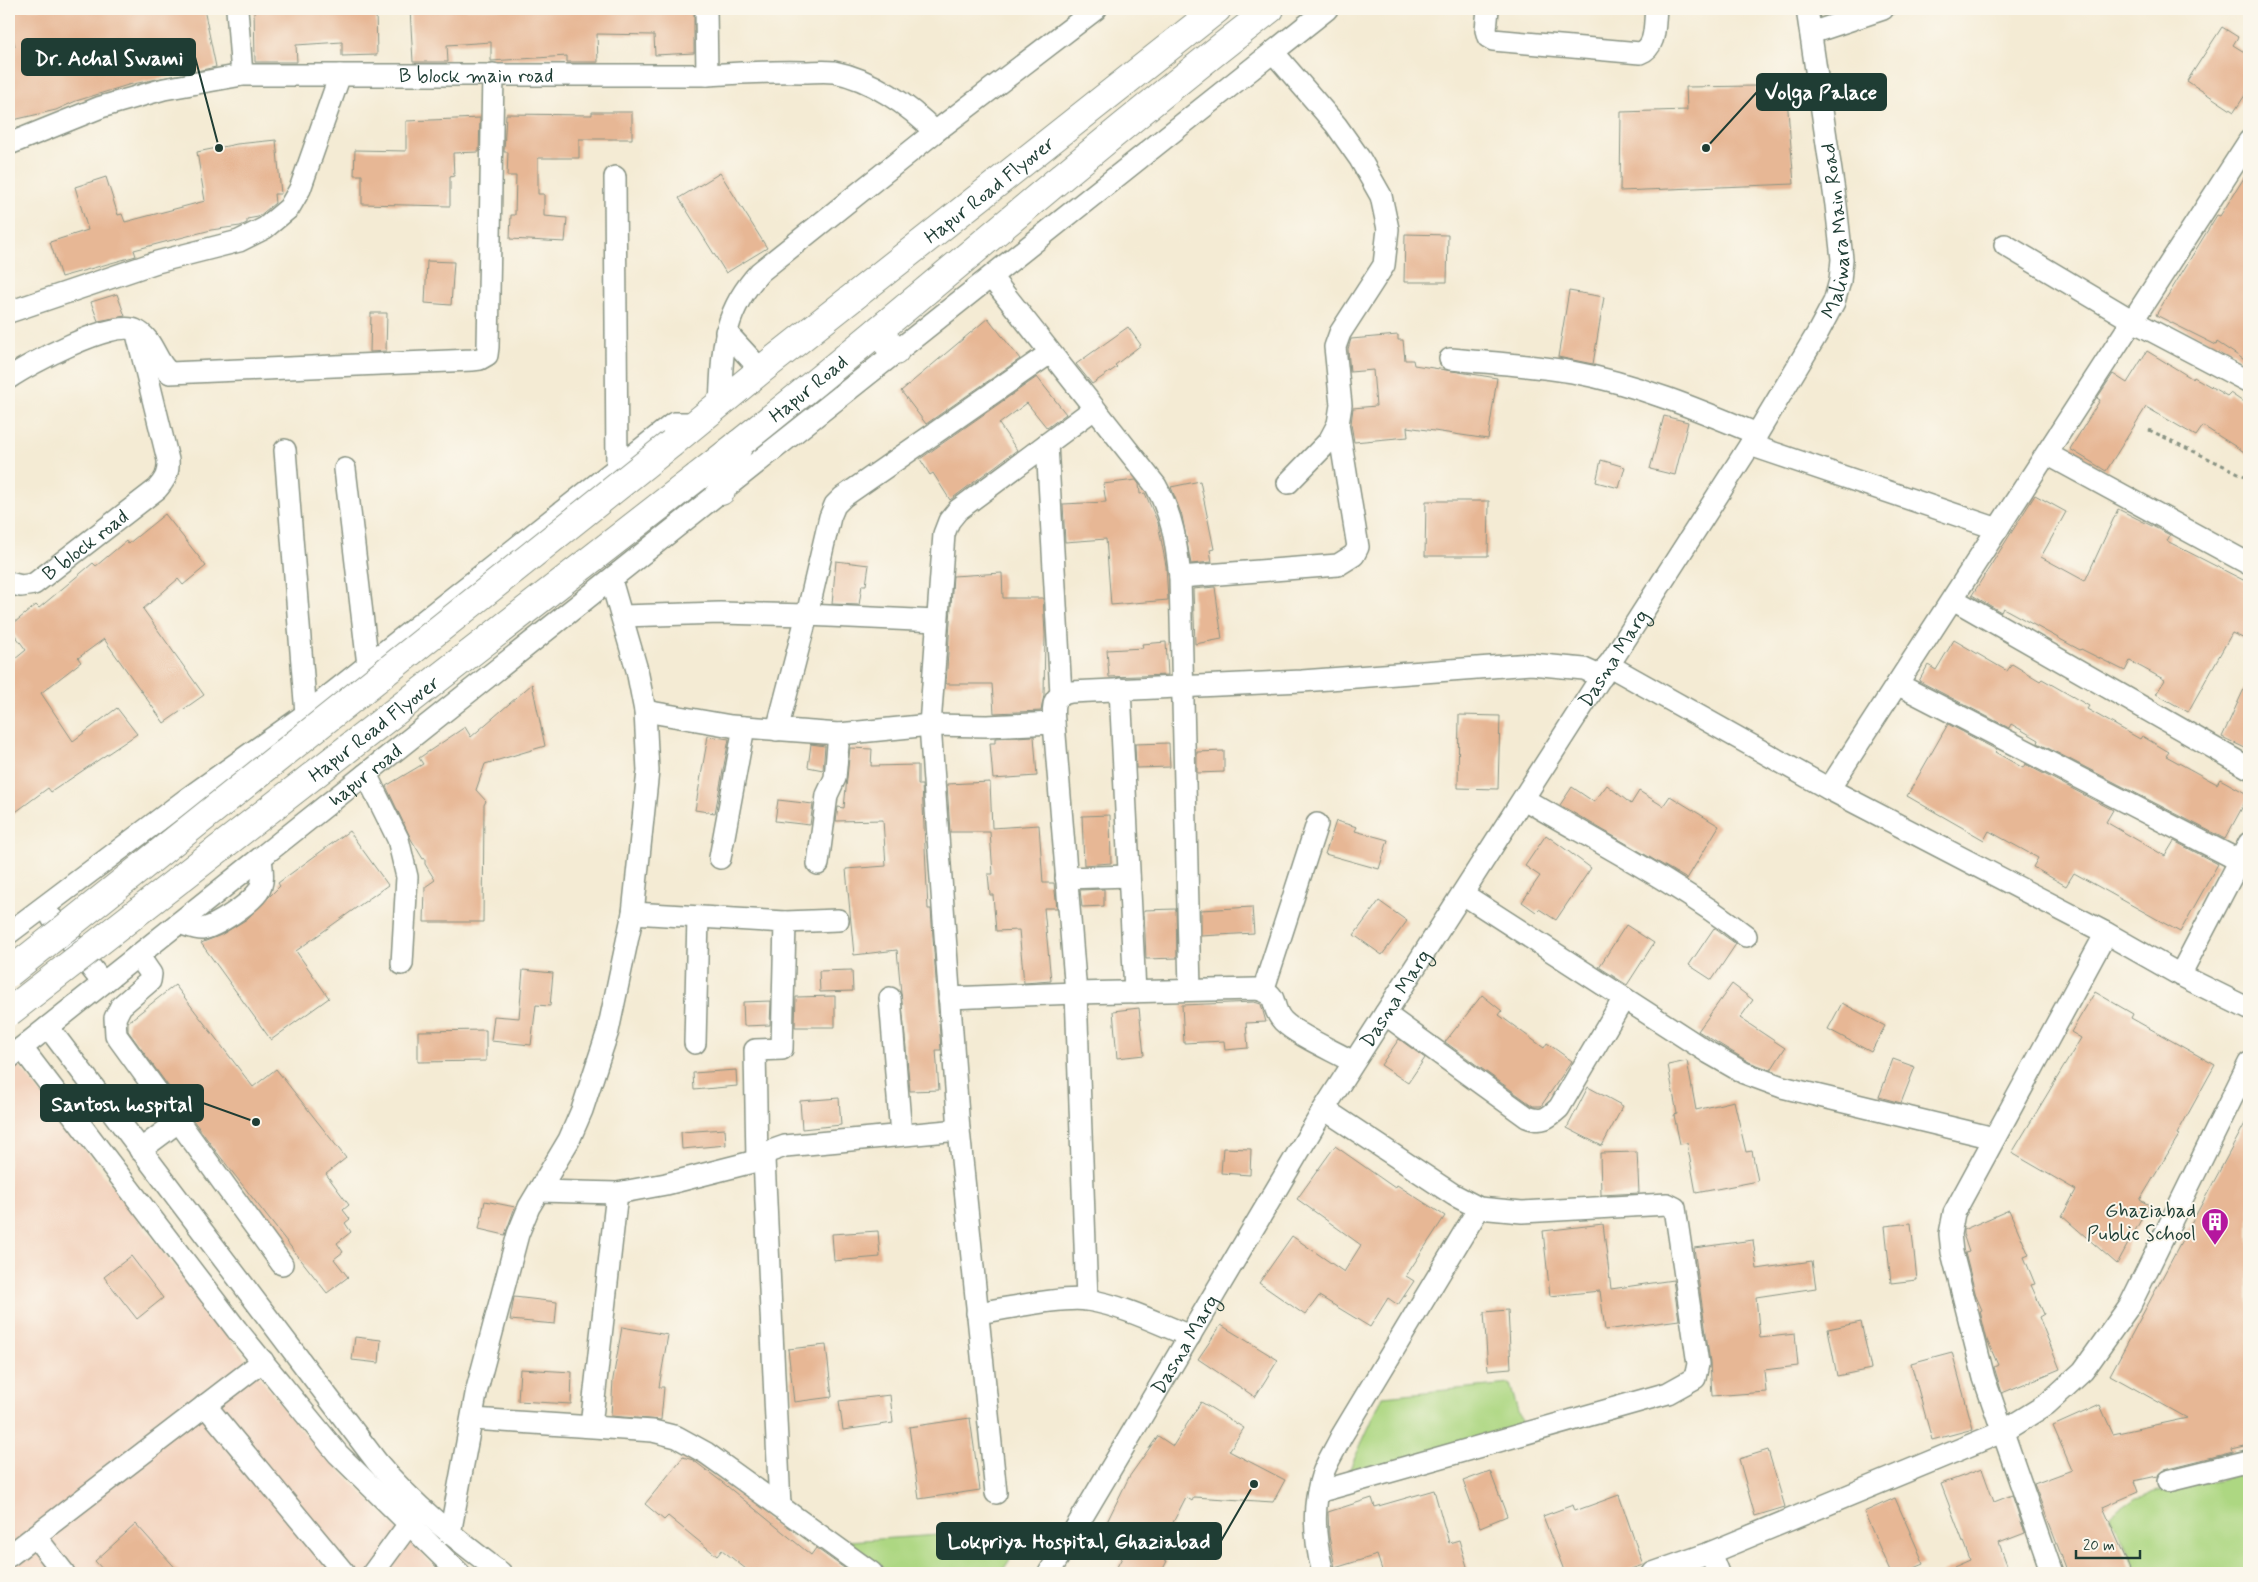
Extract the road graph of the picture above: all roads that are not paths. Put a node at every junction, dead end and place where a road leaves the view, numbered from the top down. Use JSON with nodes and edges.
{"nodes":[{"id":1,"x":237,"y":9,"type":"edge"},
{"id":2,"x":706,"y":9,"type":"edge"},
{"id":3,"x":1096,"y":9,"type":"edge"},
{"id":4,"x":1218,"y":9,"type":"edge"},
{"id":5,"x":1270,"y":9,"type":"edge"},
{"id":6,"x":1327,"y":9,"type":"edge"},
{"id":7,"x":1488,"y":9,"type":"edge"},
{"id":8,"x":1656,"y":9,"type":"edge"},
{"id":9,"x":1807,"y":9,"type":"edge"},
{"id":10,"x":1881,"y":9,"type":"edge"},
{"id":11,"x":1811,"y":33,"type":"junction"},
{"id":12,"x":1273,"y":52,"type":"junction"},
{"id":13,"x":242,"y":74,"type":"junction"},
{"id":14,"x":493,"y":74,"type":"junction"},
{"id":15,"x":340,"y":75,"type":"junction"},
{"id":16,"x":707,"y":75,"type":"junction"},
{"id":17,"x":934,"y":132,"type":"junction"},
{"id":18,"x":2249,"y":141,"type":"edge"},
{"id":19,"x":9,"y":144,"type":"edge"},
{"id":20,"x":615,"y":177,"type":"dead end"},
{"id":21,"x":2005,"y":245,"type":"dead end"},
{"id":22,"x":991,"y":277,"type":"junction"},
{"id":23,"x":9,"y":312,"type":"edge"},
{"id":24,"x":2133,"y":321,"type":"junction"},
{"id":25,"x":136,"y":330,"type":"junction"},
{"id":26,"x":726,"y":332,"type":"junction"},
{"id":27,"x":886,"y":342,"type":"junction"},
{"id":28,"x":1050,"y":353,"type":"junction"},
{"id":29,"x":1450,"y":358,"type":"dead end"},
{"id":30,"x":11,"y":370,"type":"edge"},
{"id":31,"x":761,"y":370,"type":"junction"},
{"id":32,"x":2249,"y":382,"type":"edge"},
{"id":33,"x":720,"y":404,"type":"junction"},
{"id":34,"x":1094,"y":409,"type":"junction"},
{"id":35,"x":698,"y":423,"type":"junction"},
{"id":36,"x":1338,"y":424,"type":"junction"},
{"id":37,"x":1754,"y":440,"type":"junction"},
{"id":38,"x":739,"y":444,"type":"junction"},
{"id":39,"x":1047,"y":444,"type":"junction"},
{"id":40,"x":285,"y":450,"type":"dead end"},
{"id":41,"x":2047,"y":454,"type":"junction"},
{"id":42,"x":345,"y":469,"type":"dead end"},
{"id":43,"x":617,"y":470,"type":"junction"},
{"id":44,"x":1288,"y":483,"type":"dead end"},
{"id":45,"x":721,"y":491,"type":"junction"},
{"id":46,"x":1998,"y":529,"type":"junction"},
{"id":47,"x":2249,"y":564,"type":"edge"},
{"id":48,"x":1180,"y":577,"type":"junction"},
{"id":49,"x":611,"y":580,"type":"junction"},
{"id":50,"x":9,"y":583,"type":"edge"},
{"id":51,"x":1952,"y":599,"type":"junction"},
{"id":52,"x":807,"y":615,"type":"junction"},
{"id":53,"x":622,"y":616,"type":"junction"},
{"id":54,"x":937,"y":621,"type":"junction"},
{"id":55,"x":368,"y":665,"type":"junction"},
{"id":56,"x":1605,"y":671,"type":"junction"},
{"id":57,"x":1897,"y":684,"type":"junction"},
{"id":58,"x":1182,"y":688,"type":"junction"},
{"id":59,"x":1120,"y":689,"type":"junction"},
{"id":60,"x":1061,"y":694,"type":"junction"},
{"id":61,"x":645,"y":711,"type":"junction"},
{"id":62,"x":306,"y":714,"type":"junction"},
{"id":63,"x":1054,"y":723,"type":"junction"},
{"id":64,"x":930,"y":725,"type":"junction"},
{"id":65,"x":744,"y":727,"type":"junction"},
{"id":66,"x":776,"y":730,"type":"junction"},
{"id":67,"x":839,"y":734,"type":"junction"},
{"id":68,"x":2249,"y":768,"type":"edge"},
{"id":69,"x":366,"y":774,"type":"junction"},
{"id":70,"x":1829,"y":789,"type":"junction"},
{"id":71,"x":1524,"y":799,"type":"junction"},
{"id":72,"x":1317,"y":824,"type":"dead end"},
{"id":73,"x":2245,"y":852,"type":"edge"},
{"id":74,"x":720,"y":858,"type":"dead end"},
{"id":75,"x":818,"y":864,"type":"dead end"},
{"id":76,"x":1129,"y":876,"type":"junction"},
{"id":77,"x":1066,"y":878,"type":"junction"},
{"id":78,"x":1463,"y":894,"type":"junction"},
{"id":79,"x":43,"y":907,"type":"junction"},
{"id":80,"x":633,"y":913,"type":"junction"},
{"id":81,"x":698,"y":917,"type":"junction"},
{"id":82,"x":838,"y":920,"type":"dead end"},
{"id":83,"x":786,"y":922,"type":"junction"},
{"id":84,"x":9,"y":933,"type":"edge"},
{"id":85,"x":2106,"y":933,"type":"junction"},
{"id":86,"x":1746,"y":936,"type":"dead end"},
{"id":87,"x":138,"y":955,"type":"junction"},
{"id":88,"x":402,"y":964,"type":"dead end"},
{"id":89,"x":9,"y":973,"type":"edge"},
{"id":90,"x":2180,"y":975,"type":"junction"},
{"id":91,"x":103,"y":983,"type":"junction"},
{"id":92,"x":1190,"y":990,"type":"junction"},
{"id":93,"x":1263,"y":991,"type":"junction"},
{"id":94,"x":1135,"y":992,"type":"junction"},
{"id":95,"x":1076,"y":993,"type":"junction"},
{"id":96,"x":890,"y":998,"type":"dead end"},
{"id":97,"x":949,"y":998,"type":"junction"},
{"id":98,"x":1624,"y":998,"type":"junction"},
{"id":99,"x":2249,"y":1009,"type":"edge"},
{"id":100,"x":9,"y":1012,"type":"edge"},
{"id":101,"x":1385,"y":1014,"type":"junction"},
{"id":102,"x":48,"y":1027,"type":"junction"},
{"id":103,"x":696,"y":1043,"type":"dead end"},
{"id":104,"x":16,"y":1053,"type":"edge"},
{"id":105,"x":1353,"y":1062,"type":"junction"},
{"id":106,"x":2249,"y":1063,"type":"edge"},
{"id":107,"x":1324,"y":1109,"type":"junction"},
{"id":108,"x":179,"y":1121,"type":"junction"},
{"id":109,"x":959,"y":1130,"type":"junction"},
{"id":110,"x":901,"y":1135,"type":"junction"},
{"id":111,"x":1994,"y":1138,"type":"junction"},
{"id":112,"x":140,"y":1150,"type":"junction"},
{"id":113,"x":760,"y":1160,"type":"junction"},
{"id":114,"x":539,"y":1191,"type":"junction"},
{"id":115,"x":617,"y":1194,"type":"junction"},
{"id":116,"x":1479,"y":1208,"type":"junction"},
{"id":117,"x":282,"y":1264,"type":"dead end"},
{"id":118,"x":1086,"y":1300,"type":"junction"},
{"id":119,"x":977,"y":1313,"type":"junction"},
{"id":120,"x":1190,"y":1336,"type":"junction"},
{"id":121,"x":263,"y":1361,"type":"junction"},
{"id":122,"x":205,"y":1405,"type":"junction"},
{"id":123,"x":473,"y":1419,"type":"junction"},
{"id":124,"x":591,"y":1426,"type":"junction"},
{"id":125,"x":2002,"y":1432,"type":"junction"},
{"id":126,"x":2249,"y":1461,"type":"edge"},
{"id":127,"x":2168,"y":1481,"type":"dead end"},
{"id":128,"x":1318,"y":1492,"type":"junction"},
{"id":129,"x":996,"y":1493,"type":"dead end"},
{"id":130,"x":780,"y":1506,"type":"junction"},
{"id":131,"x":409,"y":1524,"type":"junction"},
{"id":132,"x":450,"y":1534,"type":"junction"},
{"id":133,"x":35,"y":1536,"type":"junction"},
{"id":134,"x":1710,"y":1553,"type":"junction"},
{"id":135,"x":9,"y":1556,"type":"edge"},
{"id":136,"x":64,"y":1573,"type":"edge"},
{"id":137,"x":344,"y":1573,"type":"edge"},
{"id":138,"x":373,"y":1573,"type":"edge"},
{"id":139,"x":459,"y":1573,"type":"edge"},
{"id":140,"x":501,"y":1573,"type":"edge"},
{"id":141,"x":872,"y":1573,"type":"edge"},
{"id":142,"x":1049,"y":1573,"type":"edge"},
{"id":143,"x":1323,"y":1573,"type":"edge"},
{"id":144,"x":1653,"y":1573,"type":"edge"},
{"id":145,"x":1718,"y":1573,"type":"edge"},
{"id":146,"x":2052,"y":1573,"type":"edge"}],
"edges":[{"from":1,"to":13,"type":"street"},
{"from":2,"to":16,"type":"street"},
{"from":3,"to":17,"type":"street"},
{"from":4,"to":31,"type":"main road","name":"Hapur Road Flyover"},
{"from":5,"to":27,"type":"main road","name":"Hapur Road Flyover"},
{"from":6,"to":12,"type":"street","name":"hapur road"},
{"from":7,"to":8,"type":"street"},
{"from":9,"to":11,"type":"street","name":"Maliwara Main Road"},
{"from":10,"to":11,"type":"street"},
{"from":11,"to":37,"type":"street","name":"Maliwara Main Road"},
{"from":12,"to":22,"type":"street","name":"hapur road"},
{"from":12,"to":36,"type":"street"},
{"from":13,"to":15,"type":"street","name":"B block main road"},
{"from":13,"to":19,"type":"street","name":"B block main road"},
{"from":14,"to":15,"type":"street","name":"B block main road"},
{"from":14,"to":16,"type":"street","name":"B block main road"},
{"from":14,"to":25,"type":"street"},
{"from":15,"to":23,"type":"street"},
{"from":16,"to":17,"type":"street","name":"B block main road"},
{"from":17,"to":26,"type":"street"},
{"from":18,"to":24,"type":"street"},
{"from":20,"to":43,"type":"street"},
{"from":21,"to":24,"type":"street"},
{"from":22,"to":27,"type":"street","name":"hapur road"},
{"from":22,"to":28,"type":"street"},
{"from":24,"to":32,"type":"street"},
{"from":24,"to":41,"type":"street"},
{"from":25,"to":30,"type":"street"},
{"from":25,"to":50,"type":"street","name":"B block road"},
{"from":26,"to":31,"type":"street"},
{"from":26,"to":33,"type":"street"},
{"from":27,"to":38,"type":"main road","name":"Hapur Road"},
{"from":27,"to":45,"type":"street","name":"hapur road"},
{"from":28,"to":34,"type":"street"},
{"from":28,"to":52,"type":"street"},
{"from":29,"to":37,"type":"street"},
{"from":31,"to":33,"type":"main road","name":"Hapur Road Flyover"},
{"from":33,"to":35,"type":"main road","name":"Hapur Road Flyover"},
{"from":34,"to":39,"type":"street"},
{"from":34,"to":48,"type":"street"},
{"from":35,"to":43,"type":"street"},
{"from":35,"to":89,"type":"main road","name":"Hapur Road Flyover","bridge":true},
{"from":36,"to":44,"type":"street"},
{"from":36,"to":48,"type":"street"},
{"from":37,"to":46,"type":"street"},
{"from":37,"to":56,"type":"street","name":"Dasna Marg"},
{"from":38,"to":45,"type":"main road"},
{"from":38,"to":100,"type":"main road","name":"Hapur Road Flyover","bridge":true},
{"from":39,"to":54,"type":"street"},
{"from":39,"to":60,"type":"street"},
{"from":40,"to":62,"type":"street"},
{"from":41,"to":46,"type":"street"},
{"from":41,"to":47,"type":"street"},
{"from":42,"to":55,"type":"street"},
{"from":43,"to":55,"type":"street"},
{"from":45,"to":49,"type":"street","name":"hapur road"},
{"from":46,"to":51,"type":"street"},
{"from":48,"to":58,"type":"street"},
{"from":49,"to":53,"type":"street"},
{"from":49,"to":69,"type":"street","name":"hapur road"},
{"from":51,"to":57,"type":"street"},
{"from":51,"to":68,"type":"street"},
{"from":52,"to":53,"type":"street"},
{"from":52,"to":54,"type":"street"},
{"from":52,"to":66,"type":"street"},
{"from":53,"to":61,"type":"street"},
{"from":54,"to":64,"type":"street"},
{"from":55,"to":62,"type":"street"},
{"from":56,"to":58,"type":"street"},
{"from":56,"to":70,"type":"street"},
{"from":56,"to":71,"type":"street","name":"Dasna Marg"},
{"from":57,"to":70,"type":"street"},
{"from":57,"to":73,"type":"street"},
{"from":58,"to":59,"type":"street"},
{"from":58,"to":92,"type":"street"},
{"from":59,"to":60,"type":"street"},
{"from":59,"to":76,"type":"street"},
{"from":60,"to":63,"type":"street"},
{"from":61,"to":65,"type":"street"},
{"from":61,"to":80,"type":"street"},
{"from":62,"to":79,"type":"street"},
{"from":63,"to":64,"type":"street"},
{"from":63,"to":77,"type":"street"},
{"from":64,"to":67,"type":"street"},
{"from":64,"to":97,"type":"street"},
{"from":65,"to":66,"type":"street"},
{"from":65,"to":74,"type":"street"},
{"from":66,"to":67,"type":"street"},
{"from":67,"to":75,"type":"street"},
{"from":69,"to":87,"type":"street","name":"hapur road"},
{"from":69,"to":88,"type":"street"},
{"from":70,"to":85,"type":"street"},
{"from":71,"to":78,"type":"street","name":"Dasna Marg"},
{"from":71,"to":86,"type":"street"},
{"from":72,"to":93,"type":"street"},
{"from":73,"to":90,"type":"street"},
{"from":76,"to":77,"type":"street"},
{"from":76,"to":94,"type":"street"},
{"from":77,"to":95,"type":"street"},
{"from":78,"to":98,"type":"street"},
{"from":78,"to":101,"type":"street","name":"Dasna Marg"},
{"from":79,"to":84,"type":"street"},
{"from":79,"to":91,"type":"street"},
{"from":80,"to":81,"type":"street"},
{"from":80,"to":114,"type":"street"},
{"from":81,"to":83,"type":"street"},
{"from":81,"to":103,"type":"street"},
{"from":82,"to":83,"type":"street"},
{"from":83,"to":113,"type":"street"},
{"from":85,"to":90,"type":"street"},
{"from":85,"to":111,"type":"street"},
{"from":87,"to":91,"type":"street","name":"hapur road"},
{"from":87,"to":108,"type":"street"},
{"from":90,"to":99,"type":"street"},
{"from":91,"to":102,"type":"street","name":"hapur road"},
{"from":92,"to":93,"type":"street"},
{"from":92,"to":94,"type":"street"},
{"from":93,"to":105,"type":"street"},
{"from":94,"to":95,"type":"street"},
{"from":95,"to":97,"type":"street"},
{"from":95,"to":118,"type":"street"},
{"from":96,"to":110,"type":"street"},
{"from":97,"to":109,"type":"street"},
{"from":98,"to":101,"type":"street"},
{"from":98,"to":111,"type":"street"},
{"from":101,"to":105,"type":"street","name":"Dasna Marg"},
{"from":102,"to":104,"type":"street","name":"hapur road"},
{"from":102,"to":112,"type":"street"},
{"from":104,"to":121,"type":"street"},
{"from":105,"to":107,"type":"street","name":"Dasna Marg"},
{"from":106,"to":125,"type":"street"},
{"from":107,"to":116,"type":"street"},
{"from":107,"to":120,"type":"street","name":"Dasna Marg"},
{"from":108,"to":112,"type":"street"},
{"from":108,"to":117,"type":"street"},
{"from":109,"to":110,"type":"street"},
{"from":109,"to":119,"type":"street"},
{"from":110,"to":113,"type":"street"},
{"from":111,"to":125,"type":"street"},
{"from":112,"to":132,"type":"street"},
{"from":113,"to":115,"type":"street"},
{"from":113,"to":130,"type":"street"},
{"from":114,"to":115,"type":"street"},
{"from":114,"to":123,"type":"street"},
{"from":115,"to":124,"type":"street"},
{"from":116,"to":128,"type":"street"},
{"from":116,"to":128,"type":"street"},
{"from":118,"to":119,"type":"street"},
{"from":118,"to":120,"type":"street"},
{"from":119,"to":129,"type":"street"},
{"from":120,"to":142,"type":"street","name":"Dasna Marg"},
{"from":121,"to":122,"type":"street"},
{"from":121,"to":131,"type":"street"},
{"from":122,"to":133,"type":"street"},
{"from":122,"to":137,"type":"street"},
{"from":123,"to":124,"type":"street"},
{"from":123,"to":132,"type":"street"},
{"from":124,"to":130,"type":"street"},
{"from":125,"to":134,"type":"street"},
{"from":125,"to":146,"type":"street"},
{"from":126,"to":127,"type":"street"},
{"from":128,"to":143,"type":"street"},
{"from":130,"to":141,"type":"street"},
{"from":131,"to":138,"type":"street"},
{"from":131,"to":139,"type":"street"},
{"from":132,"to":140,"type":"street"},
{"from":133,"to":135,"type":"street"},
{"from":133,"to":136,"type":"street"},
{"from":134,"to":144,"type":"street"},
{"from":134,"to":145,"type":"street"}]}
